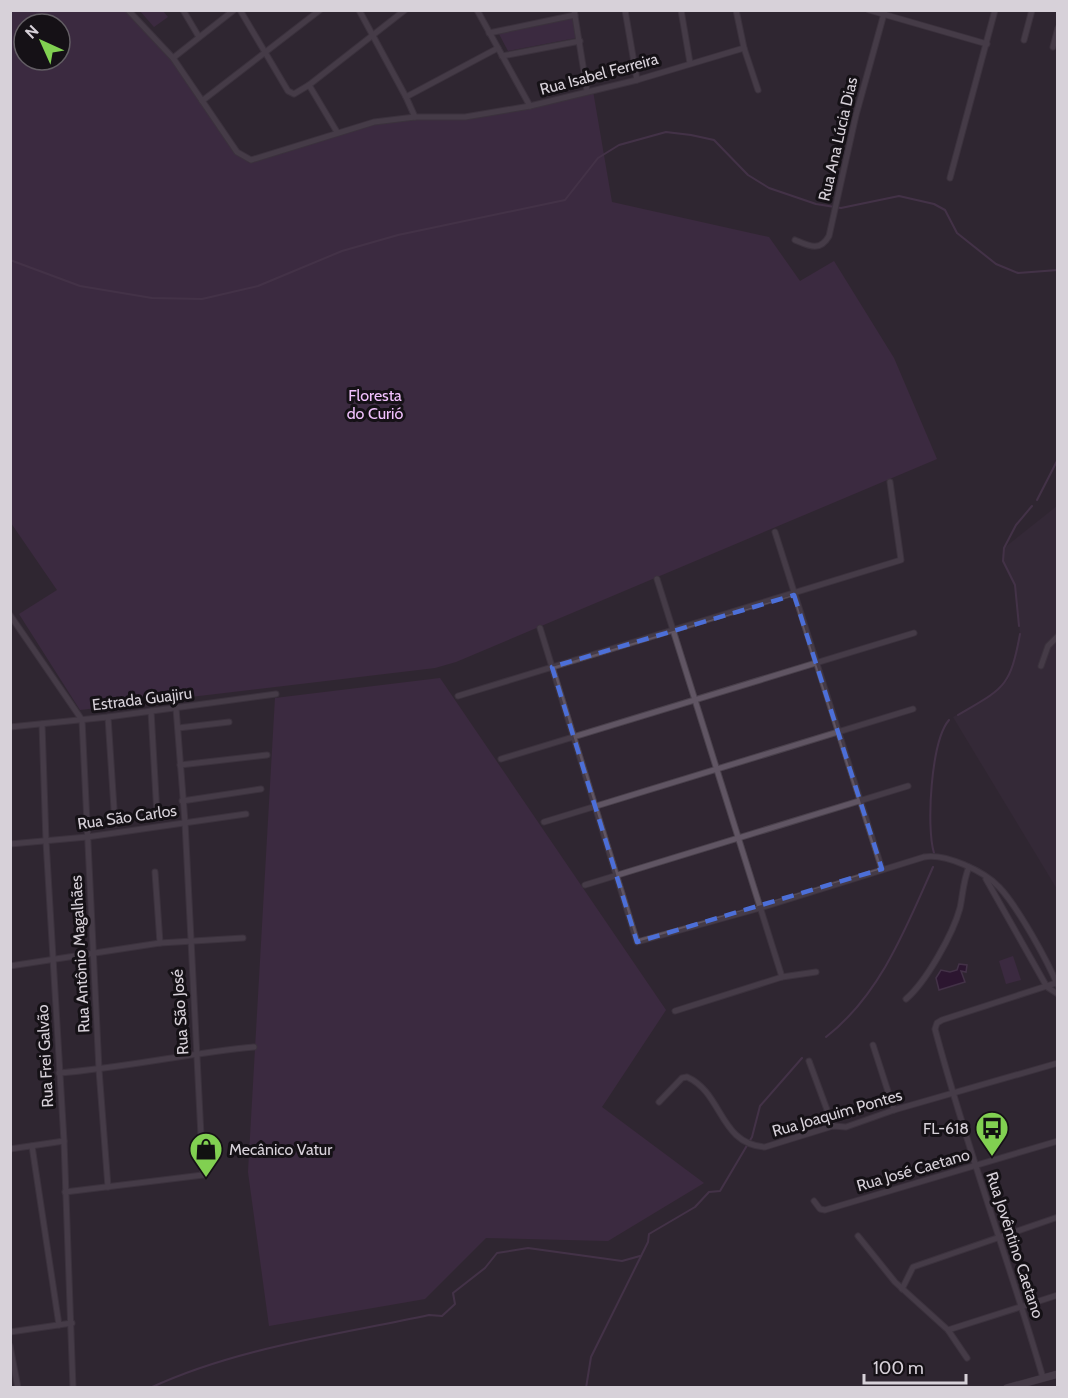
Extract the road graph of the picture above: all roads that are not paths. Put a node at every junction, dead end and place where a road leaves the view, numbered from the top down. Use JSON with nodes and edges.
{"nodes":[{"id":1,"x":128,"y":10,"type":"edge"},
{"id":2,"x":183,"y":10,"type":"edge"},
{"id":3,"x":234,"y":10,"type":"edge"},
{"id":4,"x":240,"y":10,"type":"edge"},
{"id":5,"x":320,"y":10,"type":"edge"},
{"id":6,"x":359,"y":10,"type":"edge"},
{"id":7,"x":405,"y":10,"type":"edge"},
{"id":8,"x":477,"y":10,"type":"edge"},
{"id":9,"x":625,"y":10,"type":"edge"},
{"id":10,"x":681,"y":10,"type":"edge"},
{"id":11,"x":736,"y":10,"type":"edge"},
{"id":12,"x":869,"y":10,"type":"edge"},
{"id":13,"x":995,"y":10,"type":"edge"},
{"id":14,"x":1032,"y":10,"type":"edge"},
{"id":15,"x":575,"y":13,"type":"edge"},
{"id":16,"x":884,"y":13,"type":"edge"},
{"id":17,"x":1058,"y":28,"type":"edge"},
{"id":18,"x":489,"y":33,"type":"junction"},
{"id":19,"x":373,"y":34,"type":"junction"},
{"id":20,"x":199,"y":38,"type":"junction"},
{"id":21,"x":1024,"y":40,"type":"dead end"},
{"id":22,"x":580,"y":41,"type":"junction"},
{"id":23,"x":987,"y":44,"type":"junction"},
{"id":24,"x":1053,"y":47,"type":"dead end"},
{"id":25,"x":498,"y":48,"type":"junction"},
{"id":26,"x":744,"y":48,"type":"junction"},
{"id":27,"x":265,"y":53,"type":"junction"},
{"id":28,"x":502,"y":56,"type":"junction"},
{"id":29,"x":173,"y":58,"type":"junction"},
{"id":30,"x":690,"y":63,"type":"junction"},
{"id":31,"x":637,"y":80,"type":"junction"},
{"id":32,"x":309,"y":85,"type":"junction"},
{"id":33,"x":758,"y":90,"type":"dead end"},
{"id":34,"x":587,"y":91,"type":"junction"},
{"id":35,"x":406,"y":96,"type":"junction"},
{"id":36,"x":202,"y":101,"type":"junction"},
{"id":37,"x":530,"y":106,"type":"junction"},
{"id":38,"x":415,"y":117,"type":"junction"},
{"id":39,"x":337,"y":132,"type":"junction"},
{"id":40,"x":950,"y":178,"type":"dead end"},
{"id":41,"x":795,"y":240,"type":"dead end"},
{"id":42,"x":891,"y":482,"type":"dead end"},
{"id":43,"x":775,"y":532,"type":"dead end"},
{"id":44,"x":657,"y":579,"type":"dead end"},
{"id":45,"x":794,"y":595,"type":"junction"},
{"id":46,"x":10,"y":615,"type":"edge"},
{"id":47,"x":540,"y":628,"type":"dead end"},
{"id":48,"x":673,"y":630,"type":"junction"},
{"id":49,"x":914,"y":633,"type":"dead end"},
{"id":50,"x":1058,"y":636,"type":"edge"},
{"id":51,"x":818,"y":662,"type":"junction"},
{"id":52,"x":1041,"y":666,"type":"dead end"},
{"id":53,"x":552,"y":667,"type":"junction"},
{"id":54,"x":276,"y":694,"type":"dead end"},
{"id":55,"x":458,"y":696,"type":"dead end"},
{"id":56,"x":694,"y":700,"type":"junction"},
{"id":57,"x":176,"y":708,"type":"junction"},
{"id":58,"x":913,"y":709,"type":"dead end"},
{"id":59,"x":151,"y":711,"type":"junction"},
{"id":60,"x":108,"y":717,"type":"junction"},
{"id":61,"x":82,"y":720,"type":"junction"},
{"id":62,"x":229,"y":722,"type":"dead end"},
{"id":63,"x":42,"y":723,"type":"junction"},
{"id":64,"x":10,"y":727,"type":"edge"},
{"id":65,"x":178,"y":728,"type":"junction"},
{"id":66,"x":840,"y":731,"type":"junction"},
{"id":67,"x":573,"y":737,"type":"junction"},
{"id":68,"x":267,"y":755,"type":"dead end"},
{"id":69,"x":501,"y":759,"type":"dead end"},
{"id":70,"x":180,"y":765,"type":"junction"},
{"id":71,"x":717,"y":769,"type":"junction"},
{"id":72,"x":908,"y":786,"type":"dead end"},
{"id":73,"x":261,"y":789,"type":"dead end"},
{"id":74,"x":182,"y":801,"type":"junction"},
{"id":75,"x":861,"y":801,"type":"junction"},
{"id":76,"x":594,"y":806,"type":"junction"},
{"id":77,"x":246,"y":814,"type":"dead end"},
{"id":78,"x":157,"y":815,"type":"dead end"},
{"id":79,"x":185,"y":822,"type":"junction"},
{"id":80,"x":544,"y":822,"type":"dead end"},
{"id":81,"x":115,"y":824,"type":"dead end"},
{"id":82,"x":87,"y":837,"type":"junction"},
{"id":83,"x":738,"y":838,"type":"junction"},
{"id":84,"x":46,"y":841,"type":"junction"},
{"id":85,"x":10,"y":844,"type":"edge"},
{"id":86,"x":969,"y":867,"type":"junction"},
{"id":87,"x":882,"y":869,"type":"junction"},
{"id":88,"x":155,"y":872,"type":"dead end"},
{"id":89,"x":616,"y":876,"type":"junction"},
{"id":90,"x":985,"y":878,"type":"junction"},
{"id":91,"x":585,"y":885,"type":"dead end"},
{"id":92,"x":760,"y":908,"type":"junction"},
{"id":93,"x":243,"y":938,"type":"dead end"},
{"id":94,"x":189,"y":942,"type":"junction"},
{"id":95,"x":160,"y":943,"type":"junction"},
{"id":96,"x":93,"y":953,"type":"junction"},
{"id":97,"x":54,"y":960,"type":"junction"},
{"id":98,"x":10,"y":966,"type":"edge"},
{"id":99,"x":816,"y":972,"type":"dead end"},
{"id":100,"x":782,"y":977,"type":"junction"},
{"id":101,"x":1057,"y":985,"type":"edge"},
{"id":102,"x":1047,"y":987,"type":"junction"},
{"id":103,"x":1058,"y":994,"type":"edge"},
{"id":104,"x":906,"y":999,"type":"dead end"},
{"id":105,"x":675,"y":1011,"type":"dead end"},
{"id":106,"x":873,"y":1046,"type":"dead end"},
{"id":107,"x":254,"y":1047,"type":"dead end"},
{"id":108,"x":196,"y":1054,"type":"junction"},
{"id":109,"x":809,"y":1061,"type":"dead end"},
{"id":110,"x":1058,"y":1063,"type":"edge"},
{"id":111,"x":99,"y":1070,"type":"junction"},
{"id":112,"x":59,"y":1073,"type":"junction"},
{"id":113,"x":952,"y":1096,"type":"junction"},
{"id":114,"x":659,"y":1102,"type":"dead end"},
{"id":115,"x":894,"y":1110,"type":"junction"},
{"id":116,"x":832,"y":1126,"type":"junction"},
{"id":117,"x":64,"y":1141,"type":"junction"},
{"id":118,"x":1058,"y":1141,"type":"edge"},
{"id":119,"x":32,"y":1146,"type":"junction"},
{"id":120,"x":10,"y":1149,"type":"edge"},
{"id":121,"x":975,"y":1166,"type":"junction"},
{"id":122,"x":108,"y":1187,"type":"junction"},
{"id":123,"x":65,"y":1192,"type":"junction"},
{"id":124,"x":814,"y":1201,"type":"dead end"},
{"id":125,"x":1058,"y":1217,"type":"edge"},
{"id":126,"x":858,"y":1236,"type":"dead end"},
{"id":127,"x":1000,"y":1236,"type":"junction"},
{"id":128,"x":902,"y":1289,"type":"junction"},
{"id":129,"x":1058,"y":1295,"type":"edge"},
{"id":130,"x":1023,"y":1306,"type":"junction"},
{"id":131,"x":72,"y":1323,"type":"junction"},
{"id":132,"x":59,"y":1325,"type":"junction"},
{"id":133,"x":948,"y":1329,"type":"junction"},
{"id":134,"x":10,"y":1332,"type":"edge"},
{"id":135,"x":10,"y":1346,"type":"edge"},
{"id":136,"x":967,"y":1358,"type":"dead end"},
{"id":137,"x":1058,"y":1374,"type":"edge"},
{"id":138,"x":1043,"y":1377,"type":"junction"},
{"id":139,"x":18,"y":1388,"type":"edge"},
{"id":140,"x":73,"y":1388,"type":"edge"},
{"id":141,"x":1008,"y":1388,"type":"edge"}],
"edges":[{"from":1,"to":29,"type":"street"},
{"from":2,"to":20,"type":"street"},
{"from":3,"to":20,"type":"street"},
{"from":4,"to":27,"type":"street"},
{"from":5,"to":27,"type":"street"},
{"from":6,"to":19,"type":"street"},
{"from":7,"to":19,"type":"street"},
{"from":8,"to":18,"type":"street","name":"Rua Isabel Ferreira"},
{"from":9,"to":31,"type":"street"},
{"from":10,"to":30,"type":"street"},
{"from":11,"to":26,"type":"street"},
{"from":12,"to":16,"type":"street"},
{"from":13,"to":23,"type":"street"},
{"from":14,"to":21,"type":"street"},
{"from":15,"to":18,"type":"street"},
{"from":15,"to":22,"type":"street"},
{"from":16,"to":23,"type":"street"},
{"from":16,"to":41,"type":"street","name":"Rua Ana Lúcia Dias"},
{"from":17,"to":24,"type":"street"},
{"from":18,"to":25,"type":"street","name":"Rua Isabel Ferreira"},
{"from":19,"to":32,"type":"street"},
{"from":19,"to":35,"type":"street"},
{"from":20,"to":29,"type":"street"},
{"from":22,"to":28,"type":"street"},
{"from":22,"to":34,"type":"street"},
{"from":23,"to":40,"type":"street"},
{"from":25,"to":28,"type":"street","name":"Rua Isabel Ferreira"},
{"from":25,"to":35,"type":"street"},
{"from":26,"to":30,"type":"street","name":"Rua Isabel Ferreira"},
{"from":26,"to":33,"type":"street"},
{"from":27,"to":32,"type":"street"},
{"from":27,"to":36,"type":"street"},
{"from":28,"to":37,"type":"street","name":"Rua Isabel Ferreira"},
{"from":29,"to":36,"type":"street"},
{"from":30,"to":31,"type":"street","name":"Rua Isabel Ferreira"},
{"from":31,"to":34,"type":"street","name":"Rua Isabel Ferreira"},
{"from":32,"to":39,"type":"street"},
{"from":34,"to":37,"type":"street","name":"Rua Isabel Ferreira"},
{"from":35,"to":38,"type":"street"},
{"from":36,"to":39,"type":"street"},
{"from":37,"to":38,"type":"street"},
{"from":38,"to":39,"type":"street"},
{"from":42,"to":45,"type":"street"},
{"from":43,"to":45,"type":"street"},
{"from":44,"to":48,"type":"street"},
{"from":45,"to":48,"type":"street"},
{"from":45,"to":51,"type":"street"},
{"from":46,"to":61,"type":"street"},
{"from":47,"to":53,"type":"street"},
{"from":48,"to":53,"type":"street"},
{"from":48,"to":56,"type":"street"},
{"from":49,"to":51,"type":"street"},
{"from":50,"to":52,"type":"street"},
{"from":51,"to":56,"type":"street"},
{"from":51,"to":66,"type":"street"},
{"from":53,"to":55,"type":"street"},
{"from":53,"to":67,"type":"street"},
{"from":54,"to":57,"type":"street","name":"Estrada Guajiru"},
{"from":56,"to":67,"type":"street"},
{"from":56,"to":71,"type":"street"},
{"from":57,"to":59,"type":"street","name":"Estrada Guajiru"},
{"from":57,"to":65,"type":"street","name":"Rua São José"},
{"from":58,"to":66,"type":"street"},
{"from":59,"to":60,"type":"street","name":"Estrada Guajiru"},
{"from":59,"to":78,"type":"street"},
{"from":60,"to":61,"type":"street","name":"Estrada Guajiru"},
{"from":60,"to":81,"type":"street"},
{"from":61,"to":63,"type":"street","name":"Estrada Guajiru"},
{"from":61,"to":82,"type":"street","name":"Rua Antônio Magalhães"},
{"from":62,"to":65,"type":"street"},
{"from":63,"to":64,"type":"street","name":"Estrada Guajiru"},
{"from":63,"to":84,"type":"street","name":"Rua Frei Galvão"},
{"from":65,"to":70,"type":"street","name":"Rua São José"},
{"from":66,"to":71,"type":"street"},
{"from":66,"to":75,"type":"street"},
{"from":67,"to":69,"type":"street"},
{"from":67,"to":76,"type":"street"},
{"from":68,"to":70,"type":"street"},
{"from":70,"to":74,"type":"street","name":"Rua São José"},
{"from":71,"to":76,"type":"street"},
{"from":71,"to":83,"type":"street"},
{"from":72,"to":75,"type":"street"},
{"from":73,"to":74,"type":"street"},
{"from":74,"to":79,"type":"street","name":"Rua São José"},
{"from":75,"to":83,"type":"street"},
{"from":75,"to":87,"type":"street"},
{"from":76,"to":80,"type":"street"},
{"from":76,"to":89,"type":"street"},
{"from":77,"to":79,"type":"street","name":"Rua São Carlos"},
{"from":79,"to":82,"type":"street","name":"Rua São Carlos"},
{"from":79,"to":94,"type":"street","name":"Rua São José"},
{"from":82,"to":84,"type":"street","name":"Rua São Carlos"},
{"from":82,"to":96,"type":"street","name":"Rua Antônio Magalhães"},
{"from":83,"to":89,"type":"street"},
{"from":83,"to":92,"type":"street"},
{"from":84,"to":85,"type":"street","name":"Rua São Carlos"},
{"from":84,"to":97,"type":"street","name":"Rua Frei Galvão"},
{"from":86,"to":87,"type":"street"},
{"from":86,"to":90,"type":"street"},
{"from":86,"to":104,"type":"street"},
{"from":87,"to":92,"type":"street"},
{"from":88,"to":95,"type":"street"},
{"from":89,"to":91,"type":"street"},
{"from":89,"to":92,"type":"street"},
{"from":90,"to":101,"type":"street"},
{"from":90,"to":102,"type":"street"},
{"from":92,"to":100,"type":"street"},
{"from":93,"to":94,"type":"street"},
{"from":94,"to":95,"type":"street"},
{"from":94,"to":108,"type":"street","name":"Rua São José"},
{"from":95,"to":96,"type":"street"},
{"from":96,"to":97,"type":"street"},
{"from":96,"to":111,"type":"street","name":"Rua Antônio Magalhães"},
{"from":97,"to":98,"type":"street"},
{"from":97,"to":112,"type":"street","name":"Rua Frei Galvão"},
{"from":99,"to":100,"type":"street"},
{"from":100,"to":105,"type":"street"},
{"from":101,"to":102,"type":"street"},
{"from":102,"to":103,"type":"street"},
{"from":102,"to":113,"type":"street","name":"Rua Jovêntino Caetano"},
{"from":106,"to":115,"type":"street"},
{"from":107,"to":108,"type":"street"},
{"from":108,"to":111,"type":"street"},
{"from":108,"to":122,"type":"street","name":"Rua São José"},
{"from":109,"to":116,"type":"street"},
{"from":110,"to":113,"type":"street","name":"Rua Joaquim Pontes"},
{"from":111,"to":112,"type":"street"},
{"from":111,"to":122,"type":"street","name":"Rua Antônio Magalhães"},
{"from":112,"to":117,"type":"street","name":"Rua Frei Galvão"},
{"from":113,"to":115,"type":"street","name":"Rua Joaquim Pontes"},
{"from":113,"to":121,"type":"street","name":"Rua Jovêntino Caetano"},
{"from":114,"to":116,"type":"street","name":"Rua Joaquim Pontes"},
{"from":115,"to":116,"type":"street","name":"Rua Joaquim Pontes"},
{"from":117,"to":119,"type":"street"},
{"from":117,"to":123,"type":"street","name":"Rua Frei Galvão"},
{"from":118,"to":121,"type":"street","name":"Rua José Caetano"},
{"from":119,"to":120,"type":"street"},
{"from":119,"to":132,"type":"street"},
{"from":121,"to":124,"type":"street","name":"Rua José Caetano"},
{"from":121,"to":127,"type":"street","name":"Rua Jovêntino Caetano"},
{"from":122,"to":123,"type":"street","name":"Rua São José"},
{"from":123,"to":131,"type":"street","name":"Rua Frei Galvão"},
{"from":125,"to":127,"type":"street"},
{"from":126,"to":128,"type":"street"},
{"from":127,"to":128,"type":"street"},
{"from":127,"to":130,"type":"street","name":"Rua Jovêntino Caetano"},
{"from":128,"to":133,"type":"street"},
{"from":129,"to":130,"type":"street"},
{"from":130,"to":133,"type":"street"},
{"from":130,"to":138,"type":"street","name":"Rua Jovêntino Caetano"},
{"from":131,"to":132,"type":"street"},
{"from":131,"to":140,"type":"street","name":"Rua Frei Galvão"},
{"from":132,"to":134,"type":"street"},
{"from":133,"to":136,"type":"street"},
{"from":135,"to":139,"type":"street"},
{"from":137,"to":138,"type":"street"},
{"from":138,"to":141,"type":"street"}]}
